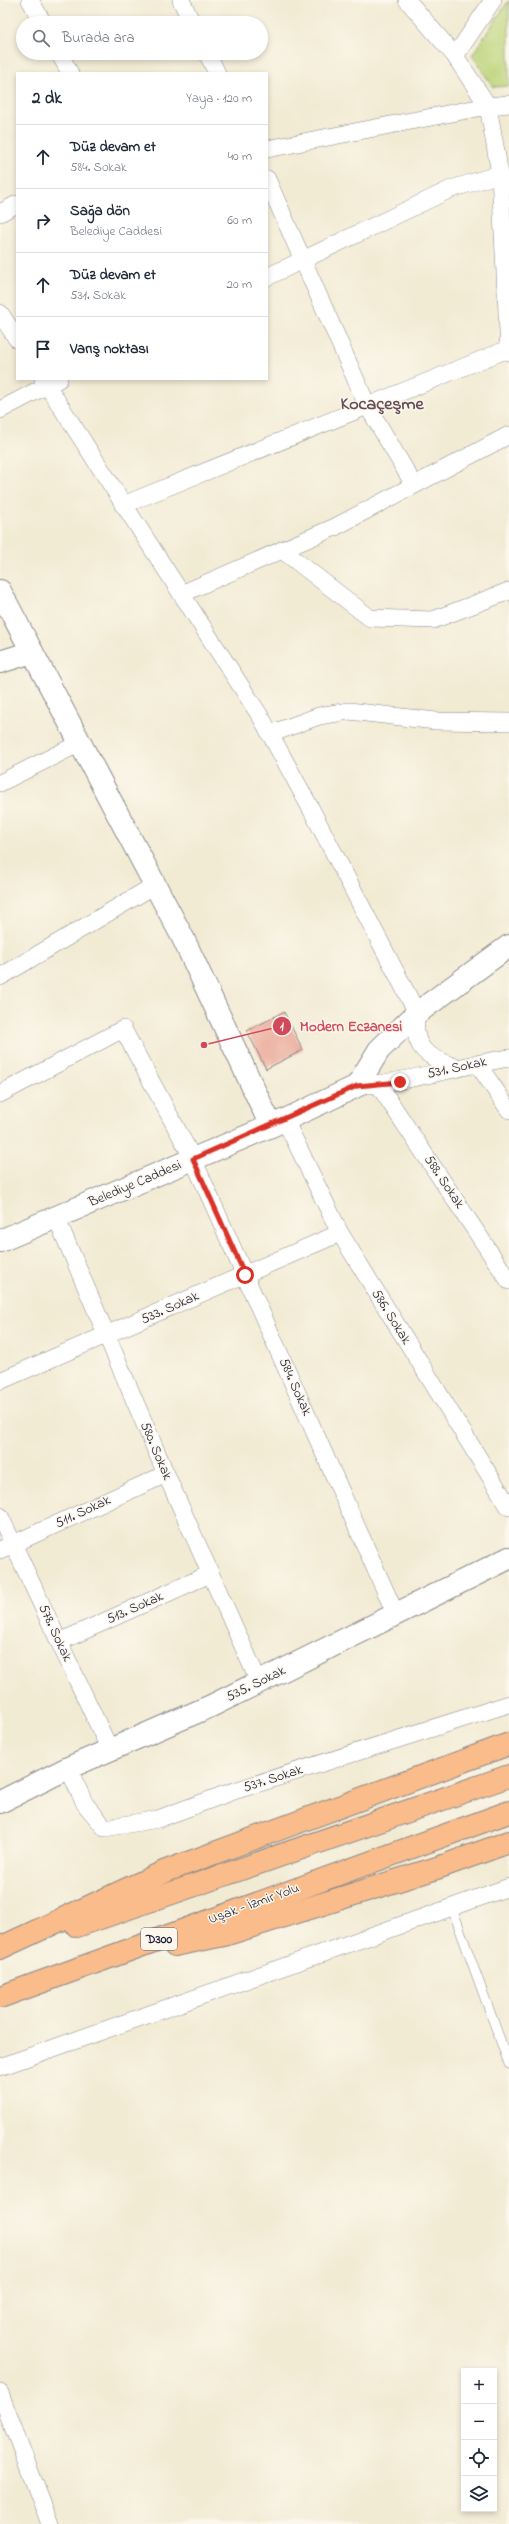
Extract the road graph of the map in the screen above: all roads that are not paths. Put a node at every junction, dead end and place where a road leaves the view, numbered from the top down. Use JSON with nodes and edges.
{"nodes":[{"id":1,"x":30,"y":0,"type":"edge"},
{"id":2,"x":181,"y":0,"type":"edge"},
{"id":3,"x":407,"y":0,"type":"edge"},
{"id":4,"x":493,"y":0,"type":"edge"},
{"id":5,"x":39,"y":16,"type":"edge"},
{"id":6,"x":189,"y":16,"type":"edge"},
{"id":7,"x":455,"y":56,"type":"junction"},
{"id":8,"x":63,"y":60,"type":"edge"},
{"id":9,"x":210,"y":60,"type":"edge"},
{"id":10,"x":69,"y":72,"type":"edge"},
{"id":11,"x":216,"y":72,"type":"edge"},
{"id":12,"x":509,"y":104,"type":"edge"},
{"id":13,"x":488,"y":106,"type":"junction"},
{"id":14,"x":268,"y":149,"type":"edge"},
{"id":15,"x":500,"y":174,"type":"junction"},
{"id":16,"x":268,"y":181,"type":"edge"},
{"id":17,"x":16,"y":204,"type":"edge"},
{"id":18,"x":0,"y":212,"type":"edge"},
{"id":19,"x":303,"y":260,"type":"junction"},
{"id":20,"x":268,"y":277,"type":"edge"},
{"id":21,"x":0,"y":313,"type":"edge"},
{"id":22,"x":16,"y":338,"type":"edge"},
{"id":23,"x":508,"y":351,"type":"edge"},
{"id":24,"x":50,"y":381,"type":"edge"},
{"id":25,"x":367,"y":405,"type":"junction"},
{"id":26,"x":0,"y":410,"type":"edge"},
{"id":27,"x":509,"y":435,"type":"edge"},
{"id":28,"x":414,"y":485,"type":"junction"},
{"id":29,"x":123,"y":505,"type":"junction"},
{"id":30,"x":282,"y":550,"type":"junction"},
{"id":31,"x":0,"y":591,"type":"edge"},
{"id":32,"x":509,"y":591,"type":"edge"},
{"id":33,"x":181,"y":594,"type":"junction"},
{"id":34,"x":32,"y":652,"type":"junction"},
{"id":35,"x":0,"y":662,"type":"edge"},
{"id":36,"x":509,"y":722,"type":"edge"},
{"id":37,"x":270,"y":734,"type":"junction"},
{"id":38,"x":80,"y":743,"type":"junction"},
{"id":39,"x":0,"y":783,"type":"edge"},
{"id":40,"x":155,"y":885,"type":"junction"},
{"id":41,"x":509,"y":946,"type":"edge"},
{"id":42,"x":0,"y":977,"type":"edge"},
{"id":43,"x":417,"y":1013,"type":"junction"},
{"id":44,"x":509,"y":1058,"type":"edge"},
{"id":45,"x":476,"y":1063,"type":"junction"},
{"id":46,"x":455,"y":1067,"type":"junction"},
{"id":47,"x":378,"y":1084,"type":"junction"},
{"id":48,"x":357,"y":1086,"type":"junction"},
{"id":49,"x":0,"y":1094,"type":"edge"},
{"id":50,"x":509,"y":1110,"type":"edge"},
{"id":51,"x":278,"y":1123,"type":"junction"},
{"id":52,"x":193,"y":1159,"type":"junction"},
{"id":53,"x":56,"y":1217,"type":"junction"},
{"id":54,"x":340,"y":1233,"type":"junction"},
{"id":55,"x":0,"y":1241,"type":"edge"},
{"id":56,"x":245,"y":1275,"type":"junction"},
{"id":57,"x":509,"y":1281,"type":"edge"},
{"id":58,"x":106,"y":1336,"type":"junction"},
{"id":59,"x":0,"y":1381,"type":"edge"},
{"id":60,"x":166,"y":1474,"type":"junction"},
{"id":61,"x":509,"y":1507,"type":"edge"},
{"id":62,"x":0,"y":1516,"type":"edge"},
{"id":63,"x":6,"y":1547,"type":"edge"},
{"id":64,"x":509,"y":1558,"type":"edge"},
{"id":65,"x":210,"y":1574,"type":"junction"},
{"id":66,"x":396,"y":1615,"type":"junction"},
{"id":67,"x":59,"y":1642,"type":"junction"},
{"id":68,"x":259,"y":1682,"type":"junction"},
{"id":69,"x":509,"y":1704,"type":"edge"},
{"id":70,"x":509,"y":1744,"type":"edge"},
{"id":71,"x":110,"y":1750,"type":"junction"},
{"id":72,"x":68,"y":1768,"type":"junction"},
{"id":73,"x":509,"y":1776,"type":"edge"},
{"id":74,"x":0,"y":1802,"type":"edge"},
{"id":75,"x":509,"y":1812,"type":"edge"},
{"id":76,"x":509,"y":1842,"type":"edge"},
{"id":77,"x":509,"y":1887,"type":"edge"},
{"id":78,"x":452,"y":1908,"type":"junction"},
{"id":79,"x":0,"y":1948,"type":"edge"},
{"id":80,"x":0,"y":1952,"type":"edge"},
{"id":81,"x":109,"y":1958,"type":"junction"},
{"id":82,"x":0,"y":1997,"type":"edge"},
{"id":83,"x":509,"y":2064,"type":"edge"},
{"id":84,"x":0,"y":2067,"type":"edge"},
{"id":85,"x":0,"y":2393,"type":"edge"},
{"id":86,"x":50,"y":2524,"type":"edge"}],
"edges":[{"from":1,"to":5,"type":"street"},
{"from":2,"to":6,"type":"street"},
{"from":3,"to":7,"type":"street"},
{"from":4,"to":7,"type":"street"},
{"from":7,"to":13,"type":"street"},
{"from":8,"to":10,"type":"street"},
{"from":9,"to":11,"type":"street"},
{"from":12,"to":13,"type":"street"},
{"from":13,"to":14,"type":"street"},
{"from":13,"to":15,"type":"street"},
{"from":15,"to":19,"type":"street"},
{"from":15,"to":23,"type":"street"},
{"from":16,"to":19,"type":"street"},
{"from":17,"to":18,"type":"street"},
{"from":19,"to":20,"type":"street"},
{"from":19,"to":25,"type":"street"},
{"from":21,"to":22,"type":"street"},
{"from":23,"to":25,"type":"street"},
{"from":24,"to":26,"type":"street"},
{"from":24,"to":29,"type":"street"},
{"from":25,"to":28,"type":"street"},
{"from":25,"to":29,"type":"street"},
{"from":27,"to":28,"type":"street"},
{"from":28,"to":30,"type":"street"},
{"from":29,"to":33,"type":"street"},
{"from":30,"to":32,"type":"street"},
{"from":30,"to":33,"type":"street"},
{"from":31,"to":34,"type":"street"},
{"from":33,"to":37,"type":"street"},
{"from":34,"to":35,"type":"street"},
{"from":34,"to":38,"type":"street"},
{"from":36,"to":37,"type":"street"},
{"from":37,"to":43,"type":"street"},
{"from":38,"to":39,"type":"street"},
{"from":38,"to":40,"type":"street"},
{"from":40,"to":42,"type":"street"},
{"from":40,"to":51,"type":"street"},
{"from":41,"to":43,"type":"street"},
{"from":43,"to":46,"type":"street"},
{"from":43,"to":48,"type":"street"},
{"from":44,"to":45,"type":"street","name":"531. Sokak"},
{"from":45,"to":46,"type":"street","name":"531. Sokak"},
{"from":45,"to":50,"type":"street"},
{"from":46,"to":47,"type":"street","name":"531. Sokak"},
{"from":47,"to":48,"type":"street","name":"531. Sokak"},
{"from":47,"to":57,"type":"street","name":"588. Sokak"},
{"from":48,"to":51,"type":"street","name":"Belediye Caddesi"},
{"from":49,"to":52,"type":"street","name":"584. Sokak"},
{"from":51,"to":52,"type":"street","name":"Belediye Caddesi"},
{"from":51,"to":54,"type":"street","name":"586. Sokak"},
{"from":52,"to":53,"type":"street","name":"Belediye Caddesi"},
{"from":52,"to":56,"type":"street","name":"584. Sokak"},
{"from":53,"to":55,"type":"street","name":"Belediye Caddesi"},
{"from":53,"to":58,"type":"street","name":"580. Sokak"},
{"from":54,"to":56,"type":"street","name":"533. Sokak"},
{"from":54,"to":61,"type":"street","name":"586. Sokak"},
{"from":56,"to":58,"type":"street","name":"533. Sokak"},
{"from":56,"to":66,"type":"street","name":"584. Sokak"},
{"from":58,"to":59,"type":"street","name":"533. Sokak"},
{"from":58,"to":60,"type":"street","name":"580. Sokak"},
{"from":60,"to":63,"type":"street","name":"511. Sokak"},
{"from":60,"to":65,"type":"street","name":"580. Sokak"},
{"from":62,"to":63,"type":"street","name":"578. Sokak"},
{"from":63,"to":67,"type":"street","name":"578. Sokak"},
{"from":64,"to":66,"type":"street","name":"535. Sokak"},
{"from":65,"to":67,"type":"street","name":"513. Sokak"},
{"from":65,"to":68,"type":"street","name":"580. Sokak"},
{"from":66,"to":68,"type":"street","name":"535. Sokak"},
{"from":67,"to":71,"type":"street","name":"578. Sokak"},
{"from":68,"to":71,"type":"street","name":"535. Sokak"},
{"from":69,"to":72,"type":"street","name":"537. Sokak"},
{"from":70,"to":79,"type":"highway"},
{"from":71,"to":72,"type":"street","name":"535. Sokak"},
{"from":72,"to":74,"type":"street","name":"535. Sokak"},
{"from":73,"to":80,"type":"highway"},
{"from":75,"to":81,"type":"highway","name":"Uşak - İzmir Yolu","number":"D300"},
{"from":76,"to":81,"type":"highway"},
{"from":77,"to":78,"type":"street"},
{"from":78,"to":83,"type":"lane"},
{"from":78,"to":84,"type":"street"},
{"from":81,"to":82,"type":"highway","name":"Uşak - İzmir Yolu","number":"D300"},
{"from":85,"to":86,"type":"street"}]}
